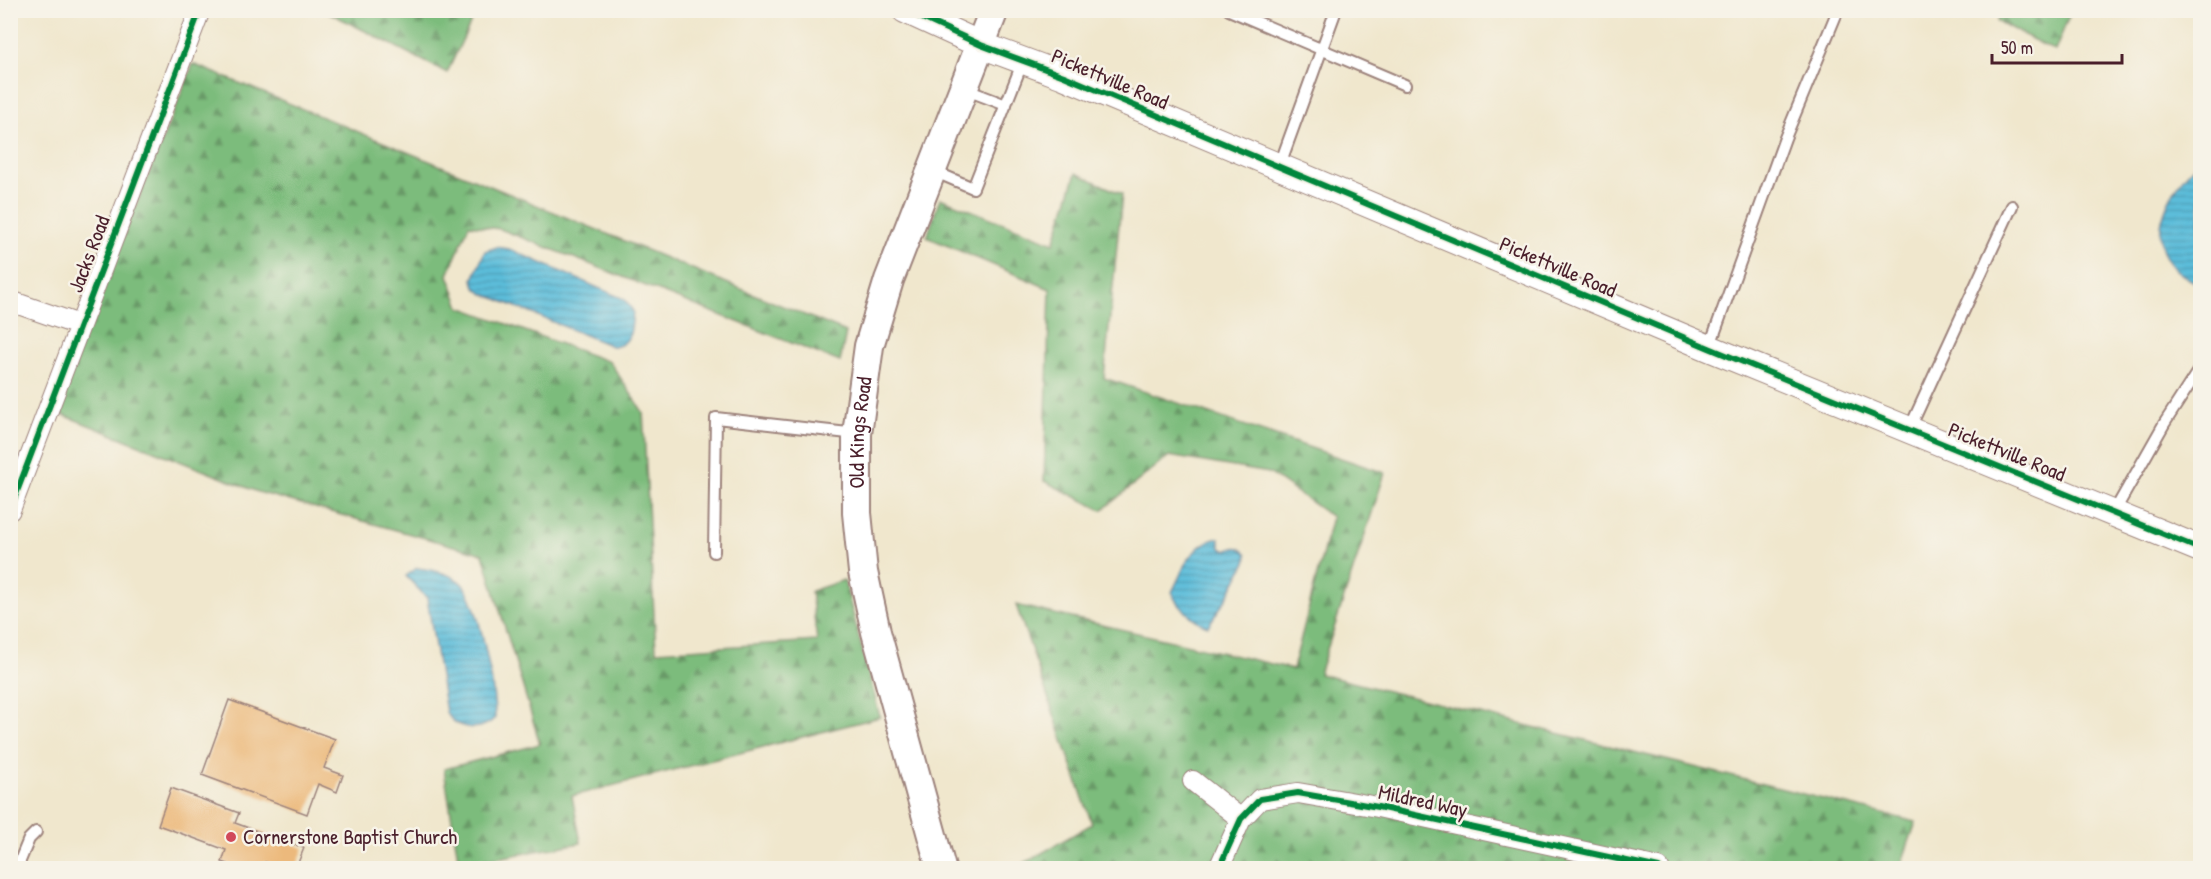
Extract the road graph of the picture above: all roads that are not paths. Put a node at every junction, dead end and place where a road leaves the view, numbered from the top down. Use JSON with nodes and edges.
{"nodes":[{"id":1,"x":200,"y":10,"type":"edge"},
{"id":2,"x":904,"y":10,"type":"edge"},
{"id":3,"x":994,"y":10,"type":"edge"},
{"id":4,"x":1229,"y":10,"type":"edge"},
{"id":5,"x":1336,"y":10,"type":"edge"},
{"id":6,"x":1838,"y":10,"type":"edge"},
{"id":7,"x":981,"y":45,"type":"junction"},
{"id":8,"x":1322,"y":49,"type":"junction"},
{"id":9,"x":1023,"y":61,"type":"junction"},
{"id":10,"x":1406,"y":85,"type":"dead end"},
{"id":11,"x":963,"y":89,"type":"junction"},
{"id":12,"x":1006,"y":105,"type":"junction"},
{"id":13,"x":1279,"y":167,"type":"junction"},
{"id":14,"x":931,"y":170,"type":"junction"},
{"id":15,"x":2012,"y":206,"type":"dead end"},
{"id":16,"x":10,"y":301,"type":"edge"},
{"id":17,"x":79,"y":326,"type":"junction"},
{"id":18,"x":1709,"y":348,"type":"junction"},
{"id":19,"x":2200,"y":368,"type":"edge"},
{"id":20,"x":1909,"y":430,"type":"junction"},
{"id":21,"x":857,"y":434,"type":"junction"},
{"id":22,"x":10,"y":510,"type":"edge"},
{"id":23,"x":2113,"y":514,"type":"junction"},
{"id":24,"x":2200,"y":549,"type":"edge"},
{"id":25,"x":714,"y":552,"type":"dead end"},
{"id":26,"x":1193,"y":781,"type":"dead end"},
{"id":27,"x":1241,"y":819,"type":"junction"},
{"id":28,"x":36,"y":832,"type":"dead end"},
{"id":29,"x":17,"y":868,"type":"edge"},
{"id":30,"x":941,"y":868,"type":"edge"},
{"id":31,"x":1219,"y":868,"type":"edge"},
{"id":32,"x":1659,"y":868,"type":"edge"}],
"edges":[{"from":1,"to":17,"type":"street","name":"Jacks Road"},
{"from":2,"to":7,"type":"street","name":"Pickettville Road"},
{"from":3,"to":7,"type":"main road","name":"Old Kings Road"},
{"from":4,"to":8,"type":"lane"},
{"from":5,"to":8,"type":"lane"},
{"from":6,"to":18,"type":"lane"},
{"from":7,"to":9,"type":"street","name":"Pickettville Road"},
{"from":7,"to":11,"type":"main road","name":"Old Kings Road"},
{"from":8,"to":10,"type":"lane"},
{"from":8,"to":13,"type":"lane"},
{"from":9,"to":12,"type":"lane"},
{"from":9,"to":13,"type":"street","name":"Pickettville Road"},
{"from":11,"to":12,"type":"lane"},
{"from":11,"to":14,"type":"main road","name":"Old Kings Road"},
{"from":12,"to":14,"type":"lane"},
{"from":13,"to":18,"type":"street","name":"Pickettville Road"},
{"from":14,"to":21,"type":"main road","name":"Old Kings Road"},
{"from":15,"to":20,"type":"lane"},
{"from":16,"to":17,"type":"street"},
{"from":17,"to":22,"type":"street","name":"Jacks Road"},
{"from":18,"to":20,"type":"street","name":"Pickettville Road"},
{"from":19,"to":23,"type":"lane"},
{"from":20,"to":23,"type":"street","name":"Pickettville Road"},
{"from":21,"to":25,"type":"lane"},
{"from":21,"to":30,"type":"main road","name":"Old Kings Road"},
{"from":23,"to":24,"type":"street","name":"Pickettville Road"},
{"from":26,"to":27,"type":"street"},
{"from":27,"to":31,"type":"street","name":"Mildred Way"},
{"from":27,"to":32,"type":"street","name":"Mildred Way"},
{"from":28,"to":29,"type":"lane"}]}
